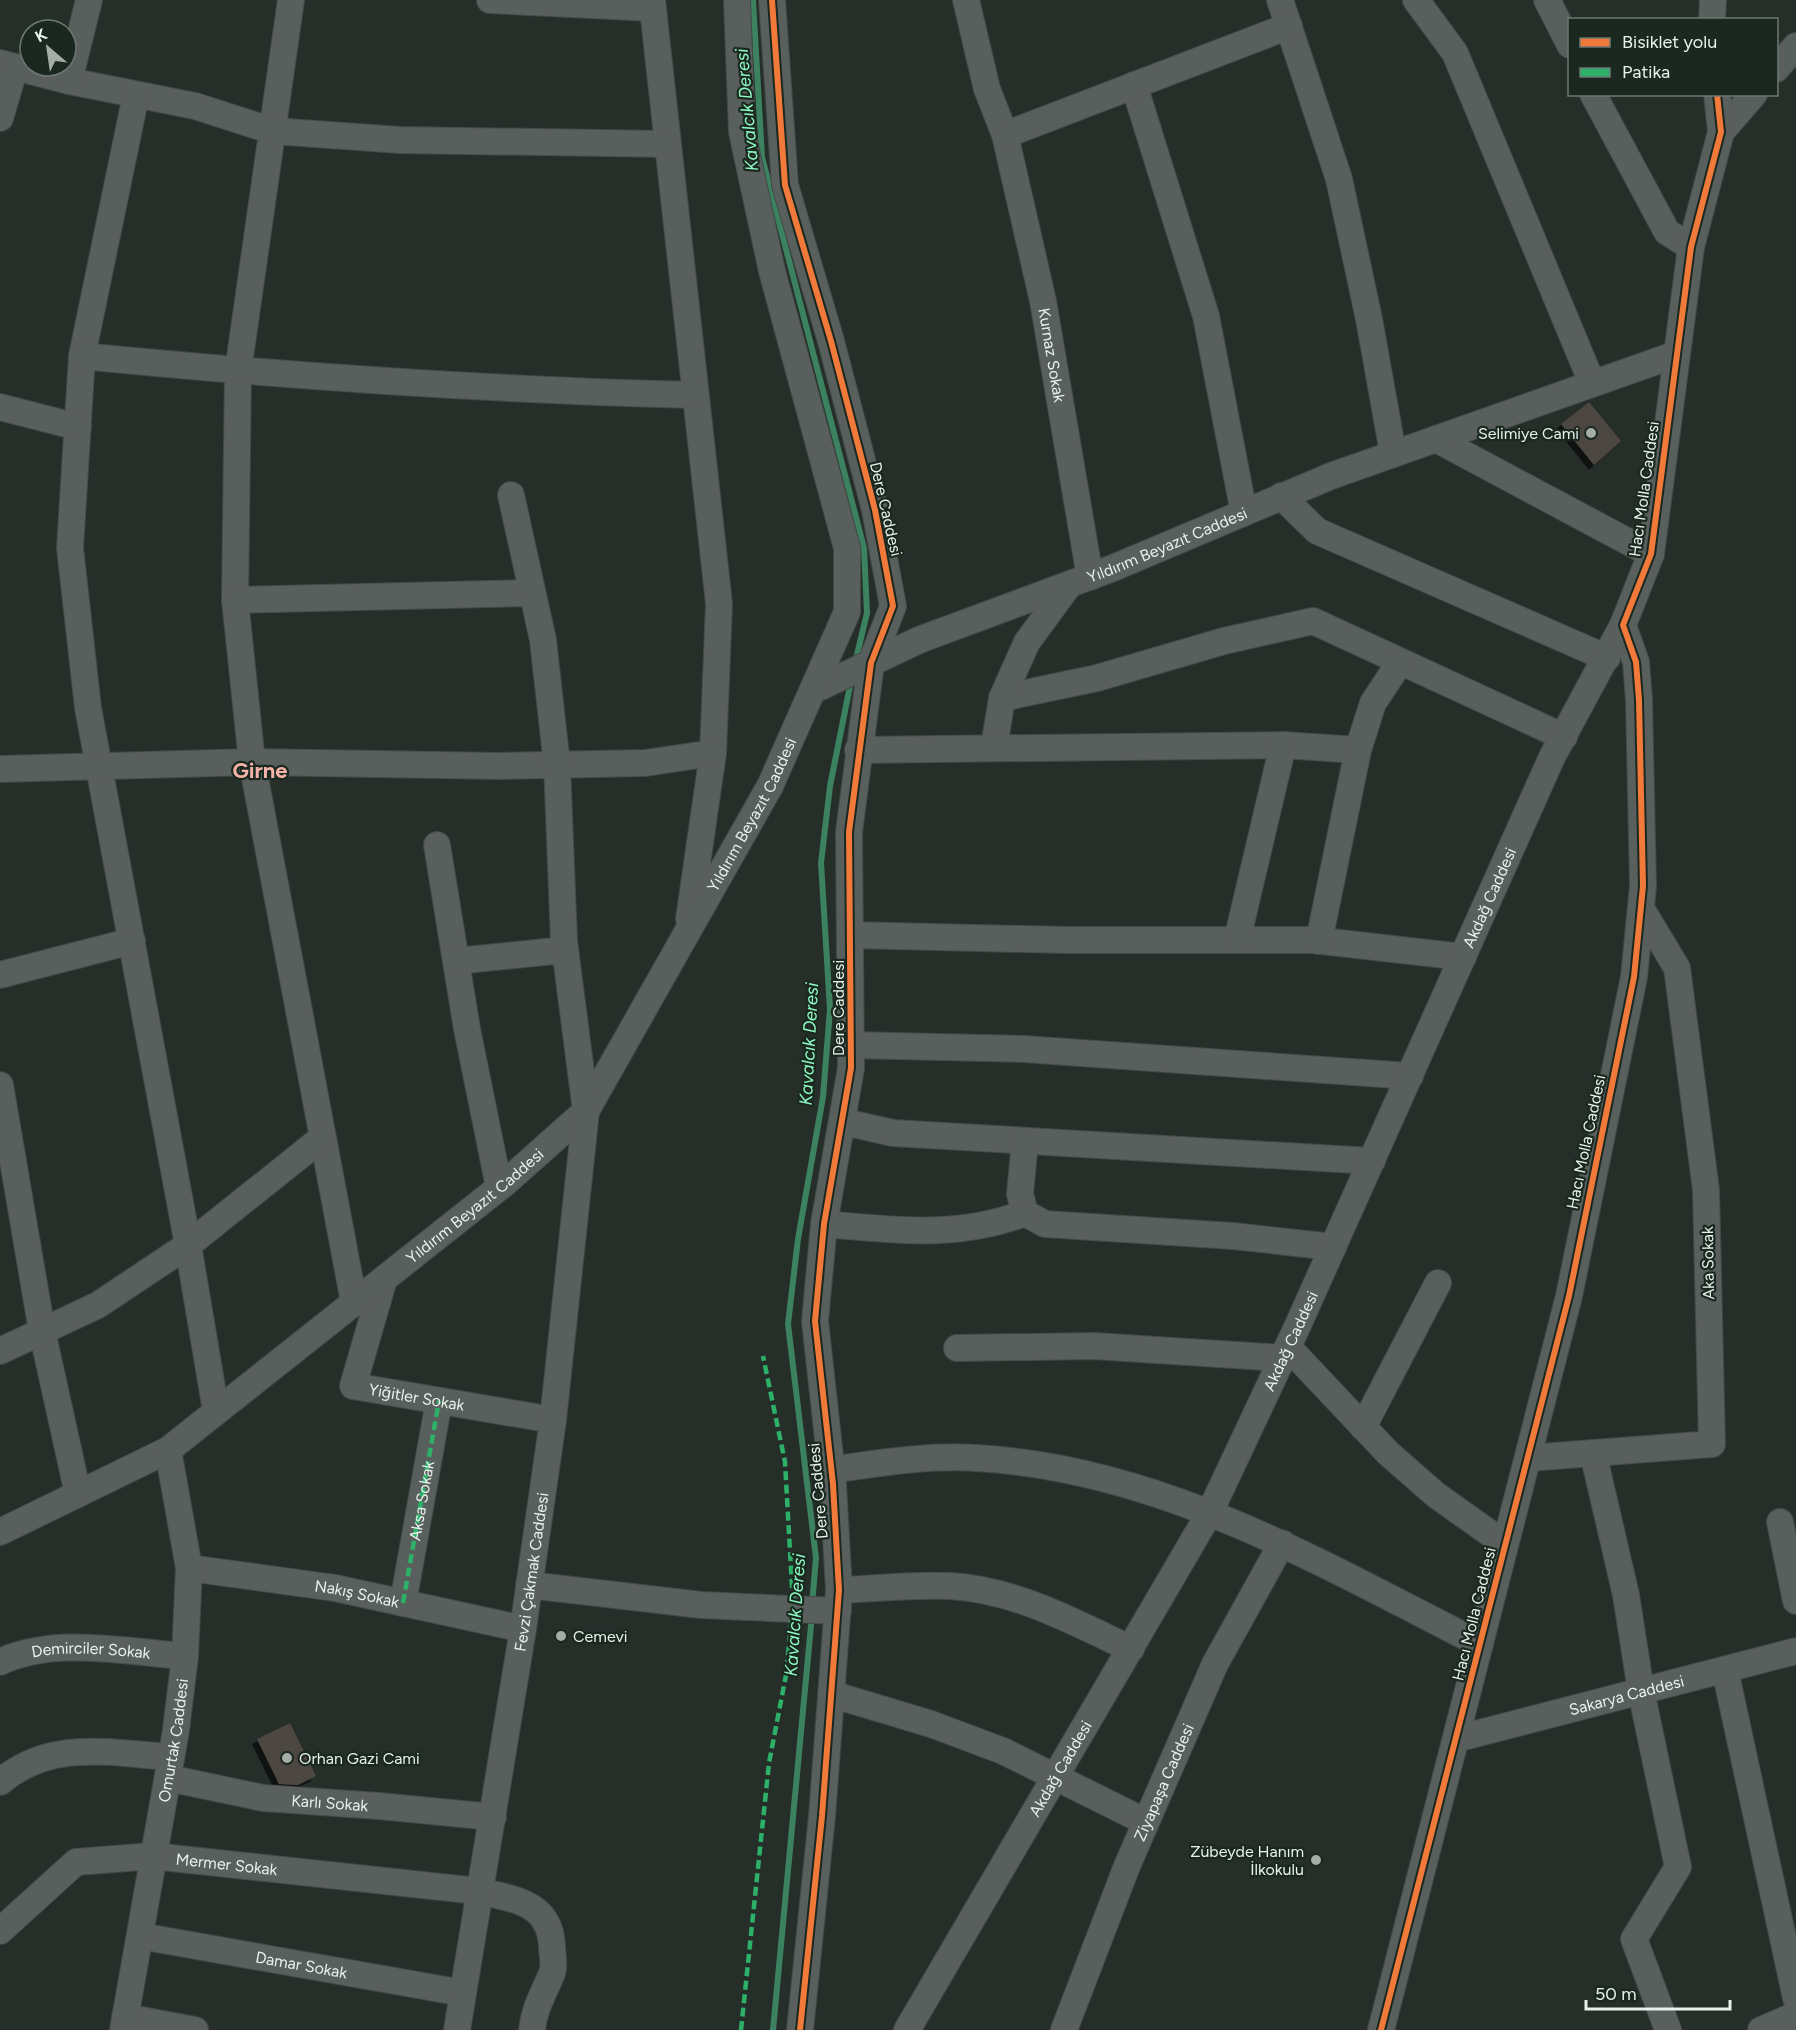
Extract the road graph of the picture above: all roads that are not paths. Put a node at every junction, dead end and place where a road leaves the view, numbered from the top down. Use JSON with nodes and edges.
{"nodes":[{"id":1,"x":89,"y":0,"type":"edge"},
{"id":2,"x":291,"y":0,"type":"edge"},
{"id":3,"x":490,"y":0,"type":"edge"},
{"id":4,"x":737,"y":0,"type":"edge"},
{"id":5,"x":772,"y":0,"type":"edge"},
{"id":6,"x":966,"y":0,"type":"edge"},
{"id":7,"x":1280,"y":0,"type":"edge"},
{"id":8,"x":1416,"y":0,"type":"edge"},
{"id":9,"x":1547,"y":0,"type":"edge"},
{"id":10,"x":1713,"y":0,"type":"edge"},
{"id":11,"x":652,"y":4,"type":"edge"},
{"id":12,"x":1712,"y":18,"type":"edge"},
{"id":13,"x":1289,"y":26,"type":"junction"},
{"id":14,"x":1568,"y":43,"type":"edge"},
{"id":15,"x":1796,"y":46,"type":"edge"},
{"id":16,"x":7,"y":65,"type":"edge"},
{"id":17,"x":1778,"y":67,"type":"edge"},
{"id":18,"x":69,"y":81,"type":"junction"},
{"id":19,"x":1134,"y":85,"type":"junction"},
{"id":20,"x":136,"y":95,"type":"junction"},
{"id":21,"x":1594,"y":96,"type":"edge"},
{"id":22,"x":1718,"y":96,"type":"edge"},
{"id":23,"x":1752,"y":96,"type":"edge"},
{"id":24,"x":0,"y":118,"type":"edge"},
{"id":25,"x":273,"y":131,"type":"junction"},
{"id":26,"x":1721,"y":132,"type":"junction"},
{"id":27,"x":1005,"y":135,"type":"junction"},
{"id":28,"x":668,"y":144,"type":"junction"},
{"id":29,"x":786,"y":189,"type":"junction"},
{"id":30,"x":755,"y":193,"type":"junction"},
{"id":31,"x":1691,"y":247,"type":"junction"},
{"id":32,"x":1677,"y":354,"type":"junction"},
{"id":33,"x":82,"y":356,"type":"junction"},
{"id":34,"x":238,"y":371,"type":"junction"},
{"id":35,"x":1592,"y":383,"type":"junction"},
{"id":36,"x":695,"y":395,"type":"junction"},
{"id":37,"x":0,"y":407,"type":"edge"},
{"id":38,"x":78,"y":427,"type":"junction"},
{"id":39,"x":1436,"y":439,"type":"junction"},
{"id":40,"x":1394,"y":453,"type":"junction"},
{"id":41,"x":511,"y":495,"type":"dead end"},
{"id":42,"x":1281,"y":496,"type":"junction"},
{"id":43,"x":1244,"y":513,"type":"junction"},
{"id":44,"x":1651,"y":554,"type":"junction"},
{"id":45,"x":1079,"y":581,"type":"junction"},
{"id":46,"x":531,"y":593,"type":"junction"},
{"id":47,"x":235,"y":600,"type":"junction"},
{"id":48,"x":1623,"y":625,"type":"junction"},
{"id":49,"x":1607,"y":658,"type":"junction"},
{"id":50,"x":1400,"y":662,"type":"junction"},
{"id":51,"x":871,"y":663,"type":"junction"},
{"id":52,"x":814,"y":690,"type":"junction"},
{"id":53,"x":1002,"y":698,"type":"junction"},
{"id":54,"x":1564,"y":737,"type":"junction"},
{"id":55,"x":1283,"y":745,"type":"junction"},
{"id":56,"x":994,"y":747,"type":"junction"},
{"id":57,"x":858,"y":750,"type":"junction"},
{"id":58,"x":1358,"y":750,"type":"junction"},
{"id":59,"x":713,"y":753,"type":"junction"},
{"id":60,"x":252,"y":762,"type":"junction"},
{"id":61,"x":557,"y":765,"type":"junction"},
{"id":62,"x":99,"y":766,"type":"junction"},
{"id":63,"x":0,"y":769,"type":"edge"},
{"id":64,"x":437,"y":845,"type":"dead end"},
{"id":65,"x":1641,"y":910,"type":"junction"},
{"id":66,"x":686,"y":934,"type":"junction"},
{"id":67,"x":851,"y":935,"type":"junction"},
{"id":68,"x":1237,"y":940,"type":"junction"},
{"id":69,"x":132,"y":941,"type":"junction"},
{"id":70,"x":1319,"y":941,"type":"junction"},
{"id":71,"x":565,"y":950,"type":"junction"},
{"id":72,"x":1463,"y":957,"type":"junction"},
{"id":73,"x":456,"y":961,"type":"junction"},
{"id":74,"x":0,"y":975,"type":"edge"},
{"id":75,"x":851,"y":1045,"type":"junction"},
{"id":76,"x":1410,"y":1076,"type":"junction"},
{"id":77,"x":0,"y":1085,"type":"edge"},
{"id":78,"x":586,"y":1111,"type":"junction"},
{"id":79,"x":844,"y":1122,"type":"junction"},
{"id":80,"x":322,"y":1138,"type":"junction"},
{"id":81,"x":1024,"y":1141,"type":"junction"},
{"id":82,"x":1372,"y":1161,"type":"junction"},
{"id":83,"x":499,"y":1188,"type":"junction"},
{"id":84,"x":1024,"y":1213,"type":"junction"},
{"id":85,"x":824,"y":1224,"type":"junction"},
{"id":86,"x":188,"y":1245,"type":"junction"},
{"id":87,"x":1333,"y":1247,"type":"junction"},
{"id":88,"x":384,"y":1279,"type":"junction"},
{"id":89,"x":1438,"y":1283,"type":"dead end"},
{"id":90,"x":354,"y":1302,"type":"junction"},
{"id":91,"x":42,"y":1331,"type":"junction"},
{"id":92,"x":957,"y":1348,"type":"dead end"},
{"id":93,"x":0,"y":1351,"type":"edge"},
{"id":94,"x":1285,"y":1353,"type":"junction"},
{"id":95,"x":439,"y":1401,"type":"junction"},
{"id":96,"x":216,"y":1411,"type":"junction"},
{"id":97,"x":553,"y":1420,"type":"junction"},
{"id":98,"x":1363,"y":1427,"type":"junction"},
{"id":99,"x":168,"y":1450,"type":"junction"},
{"id":100,"x":1593,"y":1453,"type":"junction"},
{"id":101,"x":1527,"y":1458,"type":"junction"},
{"id":102,"x":831,"y":1470,"type":"junction"},
{"id":103,"x":78,"y":1494,"type":"junction"},
{"id":104,"x":1210,"y":1512,"type":"junction"},
{"id":105,"x":1780,"y":1522,"type":"dead end"},
{"id":106,"x":0,"y":1532,"type":"edge"},
{"id":107,"x":1282,"y":1543,"type":"junction"},
{"id":108,"x":1505,"y":1544,"type":"junction"},
{"id":109,"x":189,"y":1568,"type":"junction"},
{"id":110,"x":529,"y":1585,"type":"junction"},
{"id":111,"x":1796,"y":1601,"type":"edge"},
{"id":112,"x":403,"y":1603,"type":"junction"},
{"id":113,"x":832,"y":1603,"type":"junction"},
{"id":114,"x":523,"y":1629,"type":"junction"},
{"id":115,"x":1480,"y":1644,"type":"junction"},
{"id":116,"x":1131,"y":1649,"type":"junction"},
{"id":117,"x":1796,"y":1651,"type":"edge"},
{"id":118,"x":185,"y":1656,"type":"junction"},
{"id":119,"x":0,"y":1662,"type":"edge"},
{"id":120,"x":1725,"y":1670,"type":"junction"},
{"id":121,"x":1641,"y":1691,"type":"junction"},
{"id":122,"x":831,"y":1694,"type":"junction"},
{"id":123,"x":1456,"y":1739,"type":"junction"},
{"id":124,"x":169,"y":1768,"type":"junction"},
{"id":125,"x":1056,"y":1778,"type":"junction"},
{"id":126,"x":0,"y":1782,"type":"edge"},
{"id":127,"x":493,"y":1818,"type":"junction"},
{"id":128,"x":1146,"y":1822,"type":"junction"},
{"id":129,"x":153,"y":1856,"type":"junction"},
{"id":130,"x":478,"y":1892,"type":"junction"},
{"id":131,"x":0,"y":1931,"type":"edge"},
{"id":132,"x":140,"y":1936,"type":"junction"},
{"id":133,"x":463,"y":1993,"type":"junction"},
{"id":134,"x":1796,"y":1998,"type":"edge"},
{"id":135,"x":1796,"y":2015,"type":"edge"},
{"id":136,"x":124,"y":2024,"type":"edge"},
{"id":137,"x":195,"y":2030,"type":"edge"},
{"id":138,"x":457,"y":2030,"type":"edge"},
{"id":139,"x":532,"y":2030,"type":"edge"},
{"id":140,"x":800,"y":2030,"type":"edge"},
{"id":141,"x":907,"y":2030,"type":"edge"},
{"id":142,"x":1064,"y":2030,"type":"edge"},
{"id":143,"x":1381,"y":2030,"type":"edge"},
{"id":144,"x":1668,"y":2030,"type":"edge"},
{"id":145,"x":1761,"y":2030,"type":"edge"}],
"edges":[{"from":1,"to":18,"type":"street"},
{"from":2,"to":25,"type":"street"},
{"from":3,"to":11,"type":"street"},
{"from":4,"to":30,"type":"street"},
{"from":5,"to":29,"type":"street","name":"Dere Caddesi"},
{"from":6,"to":27,"type":"street","name":"Kurnaz Sokak"},
{"from":7,"to":13,"type":"street"},
{"from":8,"to":35,"type":"street"},
{"from":9,"to":14,"type":"street"},
{"from":10,"to":12,"type":"street"},
{"from":11,"to":28,"type":"street"},
{"from":13,"to":19,"type":"street"},
{"from":13,"to":40,"type":"street"},
{"from":15,"to":17,"type":"street"},
{"from":16,"to":18,"type":"street"},
{"from":16,"to":24,"type":"street"},
{"from":18,"to":20,"type":"street"},
{"from":19,"to":27,"type":"street"},
{"from":19,"to":43,"type":"street"},
{"from":20,"to":25,"type":"street"},
{"from":20,"to":33,"type":"street"},
{"from":21,"to":31,"type":"street"},
{"from":22,"to":26,"type":"street"},
{"from":23,"to":26,"type":"street"},
{"from":25,"to":28,"type":"street"},
{"from":25,"to":34,"type":"street"},
{"from":26,"to":31,"type":"street","name":"Hacı Molla Caddesi"},
{"from":27,"to":45,"type":"street","name":"Kurnaz Sokak"},
{"from":28,"to":36,"type":"street"},
{"from":29,"to":30,"type":"street"},
{"from":29,"to":51,"type":"street","name":"Dere Caddesi"},
{"from":30,"to":52,"type":"street"},
{"from":31,"to":32,"type":"street","name":"Hacı Molla Caddesi"},
{"from":32,"to":35,"type":"street","name":"Yıldırım Beyazıt Caddesi"},
{"from":32,"to":44,"type":"street","name":"Hacı Molla Caddesi"},
{"from":33,"to":34,"type":"street"},
{"from":33,"to":38,"type":"street"},
{"from":34,"to":36,"type":"street"},
{"from":34,"to":47,"type":"street"},
{"from":35,"to":39,"type":"street","name":"Yıldırım Beyazıt Caddesi"},
{"from":36,"to":59,"type":"street"},
{"from":37,"to":38,"type":"street"},
{"from":38,"to":62,"type":"street"},
{"from":39,"to":40,"type":"street","name":"Yıldırım Beyazıt Caddesi"},
{"from":39,"to":44,"type":"street"},
{"from":40,"to":42,"type":"street","name":"Yıldırım Beyazıt Caddesi"},
{"from":41,"to":46,"type":"street"},
{"from":42,"to":43,"type":"street","name":"Yıldırım Beyazıt Caddesi"},
{"from":42,"to":49,"type":"street"},
{"from":43,"to":45,"type":"street","name":"Yıldırım Beyazıt Caddesi"},
{"from":44,"to":48,"type":"street","name":"Hacı Molla Caddesi"},
{"from":45,"to":51,"type":"street","name":"Yıldırım Beyazıt Caddesi"},
{"from":45,"to":53,"type":"street"},
{"from":46,"to":47,"type":"street"},
{"from":46,"to":61,"type":"street"},
{"from":47,"to":60,"type":"street"},
{"from":48,"to":49,"type":"street","name":"Akdağ Caddesi"},
{"from":48,"to":65,"type":"street","name":"Hacı Molla Caddesi"},
{"from":49,"to":54,"type":"street","name":"Akdağ Caddesi"},
{"from":50,"to":53,"type":"street"},
{"from":50,"to":54,"type":"street"},
{"from":50,"to":58,"type":"street"},
{"from":51,"to":52,"type":"street","name":"Yıldırım Beyazıt Caddesi"},
{"from":51,"to":57,"type":"street","name":"Dere Caddesi"},
{"from":52,"to":66,"type":"street","name":"Yıldırım Beyazıt Caddesi"},
{"from":53,"to":56,"type":"street"},
{"from":54,"to":72,"type":"street","name":"Akdağ Caddesi"},
{"from":55,"to":56,"type":"street"},
{"from":55,"to":58,"type":"street"},
{"from":55,"to":68,"type":"street"},
{"from":56,"to":57,"type":"street"},
{"from":57,"to":67,"type":"street","name":"Dere Caddesi"},
{"from":58,"to":70,"type":"street"},
{"from":59,"to":61,"type":"street"},
{"from":59,"to":66,"type":"street"},
{"from":60,"to":61,"type":"street"},
{"from":60,"to":62,"type":"street"},
{"from":60,"to":80,"type":"street"},
{"from":61,"to":71,"type":"street"},
{"from":62,"to":63,"type":"street"},
{"from":62,"to":69,"type":"street"},
{"from":64,"to":73,"type":"street"},
{"from":65,"to":100,"type":"street","name":"Aka Sokak"},
{"from":65,"to":101,"type":"street","name":"Hacı Molla Caddesi"},
{"from":66,"to":78,"type":"street","name":"Yıldırım Beyazıt Caddesi"},
{"from":67,"to":68,"type":"street"},
{"from":67,"to":75,"type":"street","name":"Dere Caddesi"},
{"from":68,"to":70,"type":"street"},
{"from":69,"to":74,"type":"street"},
{"from":69,"to":86,"type":"street"},
{"from":70,"to":72,"type":"street"},
{"from":71,"to":73,"type":"street"},
{"from":71,"to":78,"type":"street"},
{"from":72,"to":76,"type":"street","name":"Akdağ Caddesi"},
{"from":73,"to":83,"type":"street"},
{"from":75,"to":76,"type":"street"},
{"from":75,"to":79,"type":"street","name":"Dere Caddesi"},
{"from":76,"to":82,"type":"street","name":"Akdağ Caddesi"},
{"from":77,"to":91,"type":"street"},
{"from":78,"to":83,"type":"street","name":"Yıldırım Beyazıt Caddesi"},
{"from":78,"to":97,"type":"street","name":"Fevzi Çakmak Caddesi"},
{"from":79,"to":81,"type":"street"},
{"from":79,"to":85,"type":"street","name":"Dere Caddesi"},
{"from":80,"to":86,"type":"street"},
{"from":80,"to":90,"type":"street"},
{"from":81,"to":82,"type":"street"},
{"from":81,"to":84,"type":"street"},
{"from":82,"to":87,"type":"street","name":"Akdağ Caddesi"},
{"from":83,"to":88,"type":"street","name":"Yıldırım Beyazıt Caddesi"},
{"from":84,"to":85,"type":"street"},
{"from":84,"to":87,"type":"street"},
{"from":85,"to":102,"type":"street","name":"Dere Caddesi"},
{"from":86,"to":91,"type":"street"},
{"from":86,"to":96,"type":"street"},
{"from":87,"to":94,"type":"street","name":"Akdağ Caddesi"},
{"from":88,"to":90,"type":"street","name":"Yıldırım Beyazıt Caddesi"},
{"from":88,"to":95,"type":"street","name":"Yiğitler Sokak"},
{"from":89,"to":98,"type":"street"},
{"from":90,"to":96,"type":"street","name":"Yıldırım Beyazıt Caddesi"},
{"from":91,"to":93,"type":"street"},
{"from":91,"to":103,"type":"street"},
{"from":92,"to":94,"type":"street"},
{"from":94,"to":98,"type":"street"},
{"from":94,"to":104,"type":"street","name":"Akdağ Caddesi"},
{"from":95,"to":97,"type":"street","name":"Yiğitler Sokak"},
{"from":95,"to":112,"type":"street","name":"Aksa Sokak"},
{"from":96,"to":99,"type":"street","name":"Yıldırım Beyazıt Caddesi"},
{"from":97,"to":110,"type":"street","name":"Fevzi Çakmak Caddesi"},
{"from":98,"to":108,"type":"street"},
{"from":99,"to":103,"type":"street","name":"Yıldırım Beyazıt Caddesi"},
{"from":99,"to":109,"type":"street","name":"Omurtak Caddesi"},
{"from":100,"to":101,"type":"street","name":"Aka Sokak"},
{"from":100,"to":121,"type":"street"},
{"from":101,"to":108,"type":"street","name":"Hacı Molla Caddesi"},
{"from":102,"to":104,"type":"street"},
{"from":102,"to":113,"type":"street","name":"Dere Caddesi"},
{"from":103,"to":106,"type":"street","name":"Yıldırım Beyazıt Caddesi"},
{"from":104,"to":107,"type":"street"},
{"from":104,"to":116,"type":"street","name":"Akdağ Caddesi"},
{"from":105,"to":111,"type":"street"},
{"from":107,"to":115,"type":"street"},
{"from":107,"to":128,"type":"street","name":"Ziyapaşa Caddesi"},
{"from":108,"to":115,"type":"street","name":"Hacı Molla Caddesi"},
{"from":109,"to":112,"type":"street","name":"Nakış Sokak"},
{"from":109,"to":118,"type":"street","name":"Omurtak Caddesi"},
{"from":110,"to":113,"type":"street"},
{"from":110,"to":114,"type":"street","name":"Fevzi Çakmak Caddesi"},
{"from":112,"to":114,"type":"street","name":"Nakış Sokak"},
{"from":113,"to":116,"type":"street"},
{"from":113,"to":122,"type":"street","name":"Dere Caddesi"},
{"from":114,"to":127,"type":"street","name":"Fevzi Çakmak Caddesi"},
{"from":115,"to":123,"type":"street","name":"Hacı Molla Caddesi"},
{"from":116,"to":125,"type":"street","name":"Akdağ Caddesi"},
{"from":117,"to":120,"type":"street","name":"Sakarya Caddesi"},
{"from":118,"to":119,"type":"street","name":"Demirciler Sokak"},
{"from":118,"to":124,"type":"street","name":"Omurtak Caddesi"},
{"from":120,"to":121,"type":"street","name":"Sakarya Caddesi"},
{"from":120,"to":134,"type":"street"},
{"from":121,"to":123,"type":"street","name":"Sakarya Caddesi"},
{"from":121,"to":144,"type":"street"},
{"from":122,"to":125,"type":"street"},
{"from":122,"to":140,"type":"street","name":"Dere Caddesi"},
{"from":123,"to":143,"type":"street","name":"Hacı Molla Caddesi"},
{"from":124,"to":126,"type":"street","name":"Karlı Sokak"},
{"from":124,"to":127,"type":"street","name":"Karlı Sokak"},
{"from":124,"to":129,"type":"street","name":"Omurtak Caddesi"},
{"from":125,"to":128,"type":"street"},
{"from":125,"to":141,"type":"street","name":"Akdağ Caddesi"},
{"from":127,"to":130,"type":"street","name":"Fevzi Çakmak Caddesi"},
{"from":128,"to":142,"type":"street","name":"Ziyapaşa Caddesi"},
{"from":129,"to":130,"type":"street","name":"Mermer Sokak"},
{"from":129,"to":131,"type":"street","name":"Mermer Sokak"},
{"from":129,"to":132,"type":"street","name":"Omurtak Caddesi"},
{"from":130,"to":133,"type":"street","name":"Fevzi Çakmak Caddesi"},
{"from":130,"to":139,"type":"street","name":"Mermer Sokak"},
{"from":132,"to":133,"type":"street","name":"Damar Sokak"},
{"from":132,"to":136,"type":"street","name":"Omurtak Caddesi"},
{"from":133,"to":138,"type":"street","name":"Fevzi Çakmak Caddesi"},
{"from":135,"to":145,"type":"street"},
{"from":136,"to":137,"type":"street"}]}
